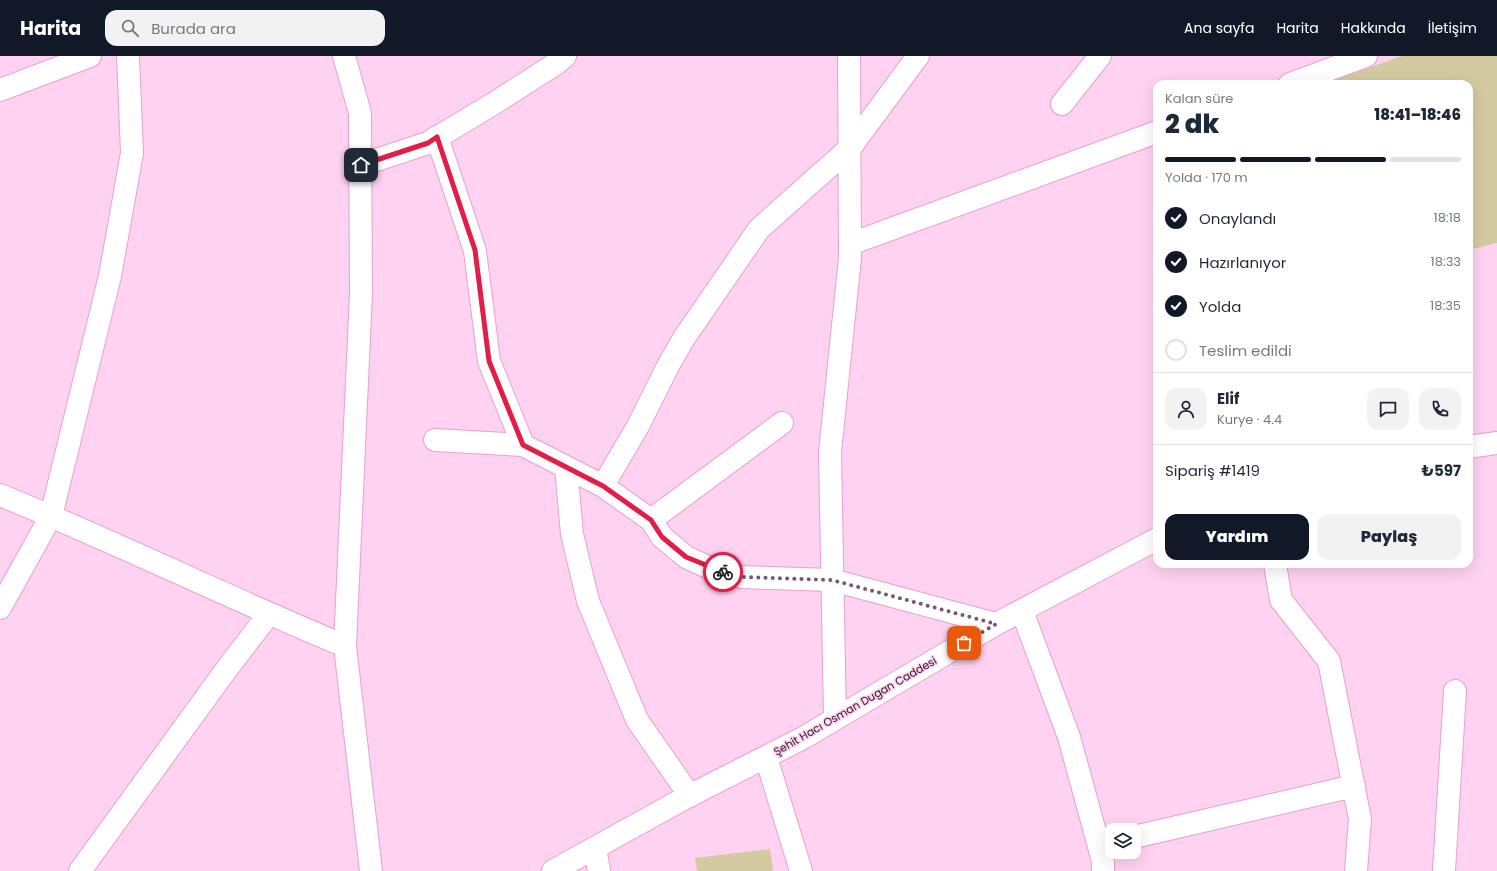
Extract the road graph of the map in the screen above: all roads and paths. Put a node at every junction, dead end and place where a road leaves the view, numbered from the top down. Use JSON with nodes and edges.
{"nodes":[{"id":1,"x":90,"y":56,"type":"edge"},
{"id":2,"x":128,"y":56,"type":"edge"},
{"id":3,"x":344,"y":56,"type":"edge"},
{"id":4,"x":565,"y":56,"type":"edge"},
{"id":5,"x":849,"y":56,"type":"edge"},
{"id":6,"x":918,"y":56,"type":"edge"},
{"id":7,"x":1100,"y":56,"type":"edge"},
{"id":8,"x":1366,"y":56,"type":"edge"},
{"id":9,"x":1301,"y":80,"type":"edge"},
{"id":10,"x":0,"y":90,"type":"edge"},
{"id":11,"x":1062,"y":104,"type":"dead end"},
{"id":12,"x":1153,"y":133,"type":"edge"},
{"id":13,"x":437,"y":137,"type":"junction"},
{"id":14,"x":850,"y":148,"type":"junction"},
{"id":15,"x":361,"y":165,"type":"junction"},
{"id":16,"x":850,"y":244,"type":"junction"},
{"id":17,"x":782,"y":423,"type":"dead end"},
{"id":18,"x":435,"y":440,"type":"dead end"},
{"id":19,"x":1497,"y":443,"type":"edge"},
{"id":20,"x":523,"y":445,"type":"junction"},
{"id":21,"x":1473,"y":446,"type":"edge"},
{"id":22,"x":566,"y":467,"type":"junction"},
{"id":23,"x":603,"y":486,"type":"junction"},
{"id":24,"x":0,"y":495,"type":"edge"},
{"id":25,"x":51,"y":516,"type":"junction"},
{"id":26,"x":651,"y":520,"type":"junction"},
{"id":27,"x":1153,"y":541,"type":"edge"},
{"id":28,"x":1276,"y":568,"type":"edge"},
{"id":29,"x":832,"y":580,"type":"junction"},
{"id":30,"x":0,"y":608,"type":"edge"},
{"id":31,"x":1022,"y":611,"type":"junction"},
{"id":32,"x":269,"y":614,"type":"junction"},
{"id":33,"x":996,"y":624,"type":"junction"},
{"id":34,"x":344,"y":646,"type":"junction"},
{"id":35,"x":1455,"y":691,"type":"dead end"},
{"id":36,"x":834,"y":719,"type":"junction"},
{"id":37,"x":766,"y":757,"type":"junction"},
{"id":38,"x":1354,"y":786,"type":"junction"},
{"id":39,"x":690,"y":796,"type":"junction"},
{"id":40,"x":1141,"y":835,"type":"edge"},
{"id":41,"x":1105,"y":843,"type":"edge"},
{"id":42,"x":595,"y":848,"type":"junction"},
{"id":43,"x":80,"y":871,"type":"edge"},
{"id":44,"x":371,"y":871,"type":"edge"},
{"id":45,"x":553,"y":871,"type":"edge"},
{"id":46,"x":599,"y":871,"type":"edge"},
{"id":47,"x":801,"y":871,"type":"edge"},
{"id":48,"x":1103,"y":871,"type":"edge"},
{"id":49,"x":1356,"y":871,"type":"edge"},
{"id":50,"x":1444,"y":871,"type":"edge"}],
"edges":[{"from":1,"to":10,"type":"street"},
{"from":2,"to":25,"type":"street"},
{"from":3,"to":15,"type":"street"},
{"from":4,"to":13,"type":"street"},
{"from":5,"to":14,"type":"street"},
{"from":6,"to":14,"type":"street"},
{"from":7,"to":11,"type":"street"},
{"from":8,"to":9,"type":"street"},
{"from":12,"to":16,"type":"street"},
{"from":13,"to":15,"type":"street"},
{"from":13,"to":20,"type":"street"},
{"from":14,"to":16,"type":"street"},
{"from":14,"to":23,"type":"street"},
{"from":15,"to":34,"type":"street"},
{"from":16,"to":29,"type":"street"},
{"from":17,"to":26,"type":"street"},
{"from":18,"to":20,"type":"street"},
{"from":19,"to":21,"type":"street"},
{"from":20,"to":22,"type":"street"},
{"from":22,"to":23,"type":"street"},
{"from":22,"to":39,"type":"street"},
{"from":23,"to":26,"type":"street"},
{"from":24,"to":25,"type":"street"},
{"from":25,"to":30,"type":"street"},
{"from":25,"to":32,"type":"street"},
{"from":26,"to":29,"type":"street"},
{"from":27,"to":31,"type":"street","name":"Şehit Hacı Osman Dugan Caddesi"},
{"from":28,"to":38,"type":"street"},
{"from":29,"to":33,"type":"street"},
{"from":29,"to":36,"type":"street"},
{"from":31,"to":33,"type":"street","name":"Şehit Hacı Osman Dugan Caddesi"},
{"from":31,"to":41,"type":"street"},
{"from":32,"to":34,"type":"street"},
{"from":32,"to":43,"type":"street"},
{"from":33,"to":36,"type":"street","name":"Şehit Hacı Osman Dugan Caddesi"},
{"from":34,"to":44,"type":"street"},
{"from":35,"to":50,"type":"street"},
{"from":36,"to":37,"type":"street","name":"Şehit Hacı Osman Dugan Caddesi"},
{"from":37,"to":39,"type":"street","name":"Şehit Hacı Osman Dugan Caddesi"},
{"from":37,"to":47,"type":"street"},
{"from":38,"to":40,"type":"street"},
{"from":38,"to":49,"type":"street"},
{"from":39,"to":42,"type":"street","name":"Şehit Hacı Osman Dugan Caddesi"},
{"from":41,"to":48,"type":"street"},
{"from":42,"to":45,"type":"street","name":"Şehit Hacı Osman Dugan Caddesi"},
{"from":42,"to":46,"type":"street"}]}
